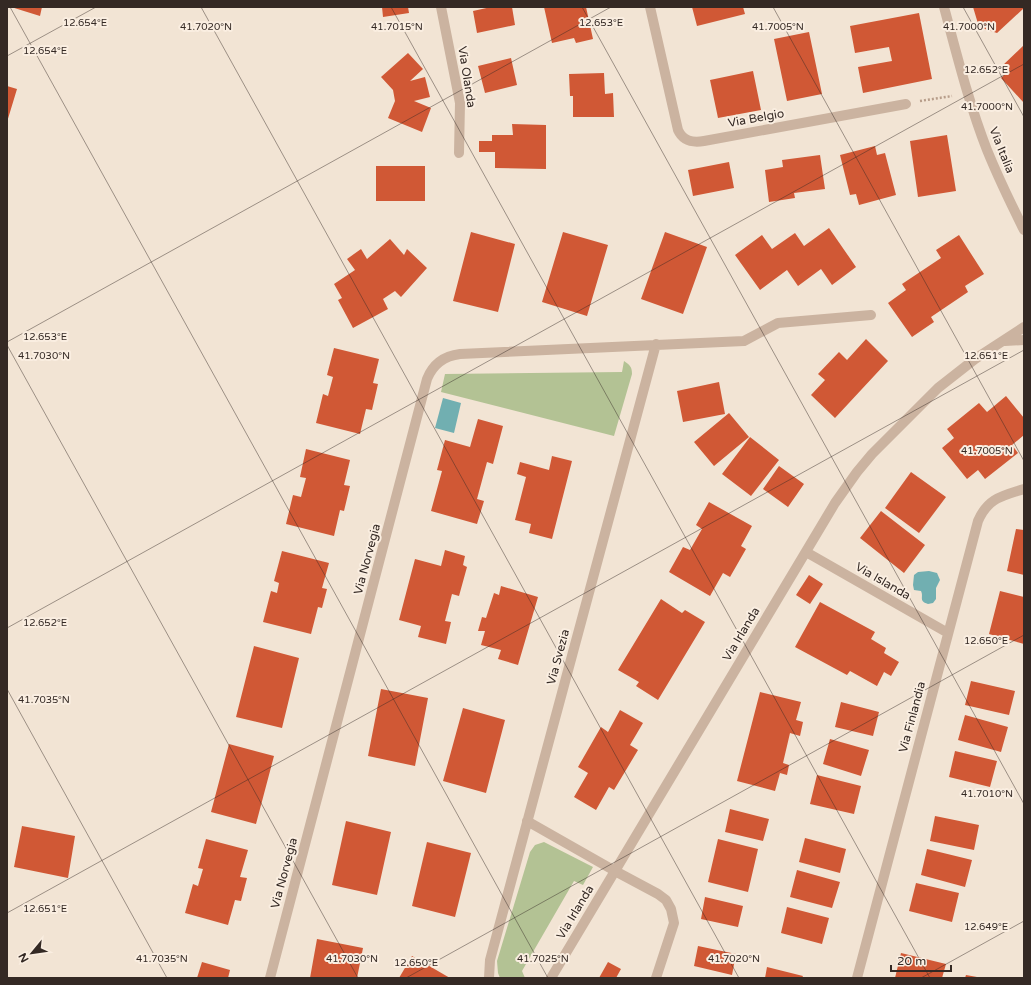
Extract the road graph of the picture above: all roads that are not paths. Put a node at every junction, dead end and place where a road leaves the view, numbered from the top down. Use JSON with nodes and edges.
{"nodes":[{"id":1,"x":441,"y":7,"type":"edge"},
{"id":2,"x":650,"y":7,"type":"edge"},
{"id":3,"x":944,"y":7,"type":"edge"},
{"id":4,"x":906,"y":104,"type":"road end"},
{"id":5,"x":459,"y":153,"type":"dead end"},
{"id":6,"x":1024,"y":230,"type":"edge"},
{"id":7,"x":871,"y":315,"type":"dead end"},
{"id":8,"x":1024,"y":326,"type":"edge"},
{"id":9,"x":1024,"y":340,"type":"edge"},
{"id":10,"x":1001,"y":342,"type":"junction"},
{"id":11,"x":656,"y":344,"type":"junction"},
{"id":12,"x":1024,"y":488,"type":"edge"},
{"id":13,"x":806,"y":552,"type":"junction"},
{"id":14,"x":948,"y":633,"type":"junction"},
{"id":15,"x":527,"y":821,"type":"junction"},
{"id":16,"x":615,"y":871,"type":"junction"},
{"id":17,"x":270,"y":978,"type":"edge"},
{"id":18,"x":489,"y":978,"type":"edge"},
{"id":19,"x":551,"y":978,"type":"edge"},
{"id":20,"x":656,"y":978,"type":"edge"},
{"id":21,"x":857,"y":978,"type":"edge"}],
"edges":[{"from":1,"to":5,"type":"street","name":"Via Olanda"},
{"from":2,"to":4,"type":"street","name":"Via Belgio"},
{"from":3,"to":6,"type":"street","name":"Via Italia"},
{"from":7,"to":11,"type":"street","name":"Via Norvegia"},
{"from":8,"to":10,"type":"street","name":"Via Irlanda"},
{"from":9,"to":10,"type":"street","name":"Via Irlanda"},
{"from":10,"to":13,"type":"street","name":"Via Irlanda"},
{"from":11,"to":15,"type":"street","name":"Via Svezia"},
{"from":11,"to":17,"type":"street","name":"Via Norvegia"},
{"from":12,"to":14,"type":"street","name":"Via Finlandia"},
{"from":13,"to":14,"type":"street","name":"Via Islanda"},
{"from":13,"to":16,"type":"street","name":"Via Irlanda"},
{"from":14,"to":21,"type":"street","name":"Via Finlandia"},
{"from":15,"to":16,"type":"street"},
{"from":15,"to":18,"type":"street","name":"Via Svezia"},
{"from":16,"to":19,"type":"street","name":"Via Irlanda"},
{"from":16,"to":20,"type":"street"}]}
